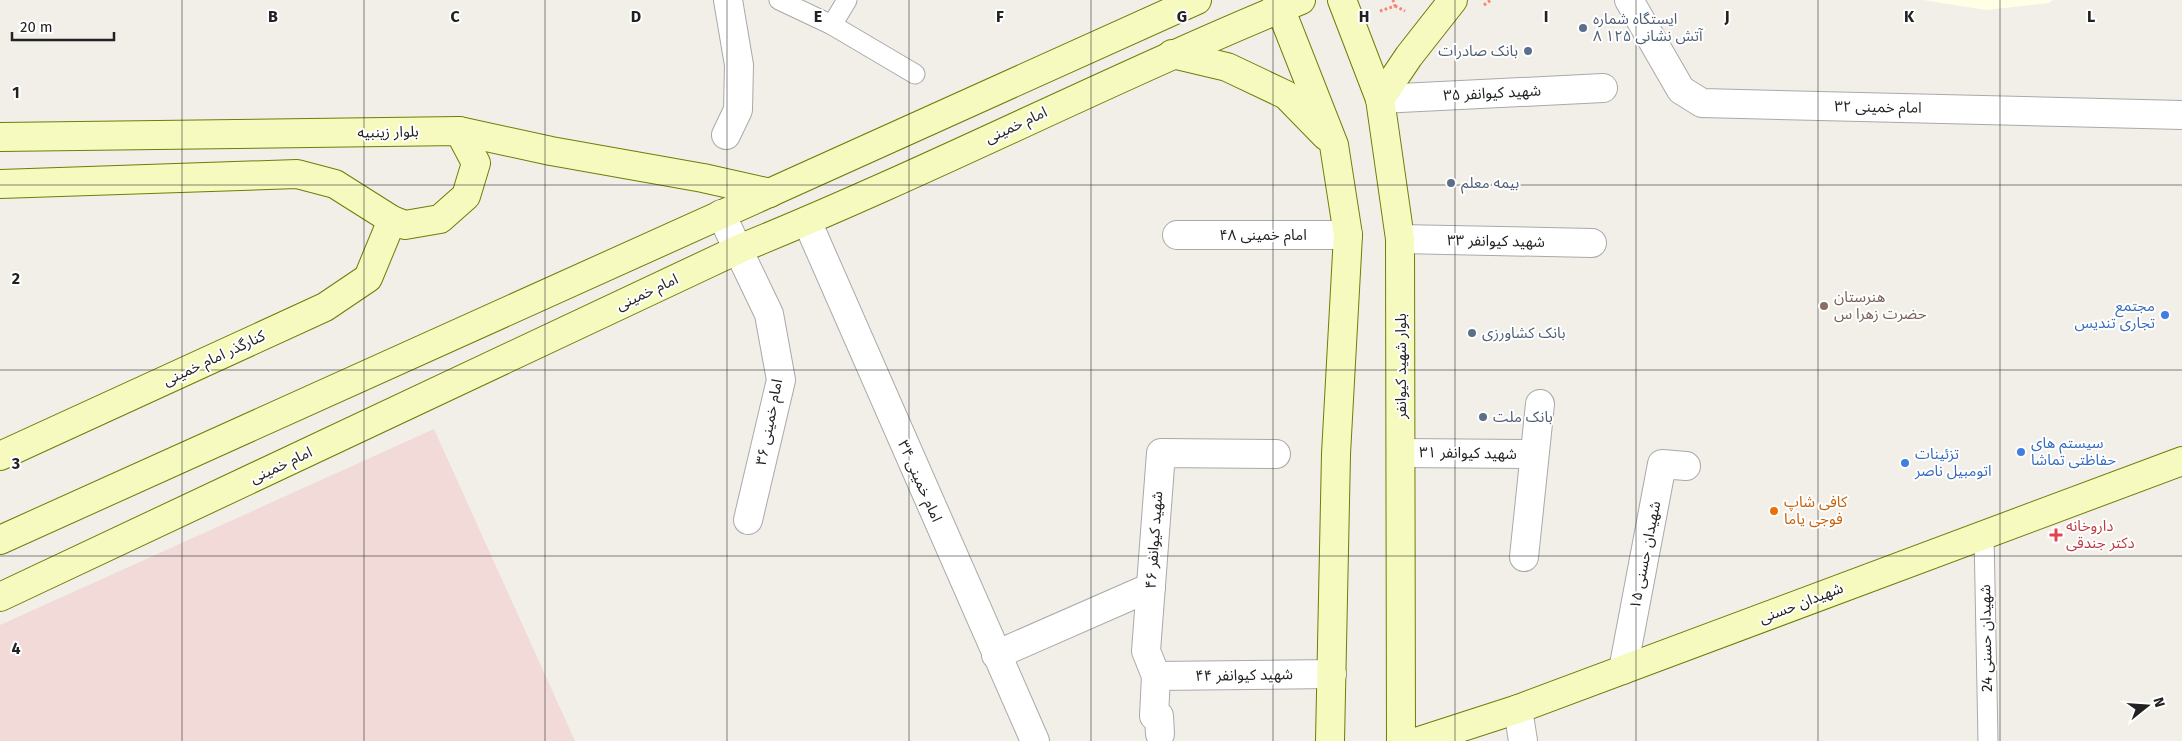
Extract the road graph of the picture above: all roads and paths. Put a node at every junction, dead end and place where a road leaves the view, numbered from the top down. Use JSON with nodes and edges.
{"nodes":[{"id":1,"x":728,"y":0,"type":"edge"},
{"id":2,"x":779,"y":0,"type":"edge"},
{"id":3,"x":847,"y":0,"type":"edge"},
{"id":4,"x":1197,"y":0,"type":"edge"},
{"id":5,"x":1342,"y":0,"type":"edge"},
{"id":6,"x":1453,"y":0,"type":"edge"},
{"id":7,"x":1629,"y":0,"type":"edge"},
{"id":8,"x":1286,"y":3,"type":"edge"},
{"id":9,"x":1149,"y":11,"type":"edge"},
{"id":10,"x":832,"y":25,"type":"junction"},
{"id":11,"x":1172,"y":54,"type":"junction"},
{"id":12,"x":914,"y":74,"type":"dead end"},
{"id":13,"x":1603,"y":88,"type":"dead end"},
{"id":14,"x":1380,"y":99,"type":"junction"},
{"id":15,"x":2182,"y":115,"type":"edge"},
{"id":16,"x":459,"y":131,"type":"junction"},
{"id":17,"x":726,"y":135,"type":"dead end"},
{"id":18,"x":0,"y":137,"type":"edge"},
{"id":19,"x":1334,"y":145,"type":"junction"},
{"id":20,"x":0,"y":184,"type":"edge"},
{"id":21,"x":770,"y":193,"type":"junction"},
{"id":22,"x":720,"y":214,"type":"junction"},
{"id":23,"x":392,"y":220,"type":"junction"},
{"id":24,"x":807,"y":221,"type":"junction"},
{"id":25,"x":1177,"y":235,"type":"dead end"},
{"id":26,"x":1348,"y":235,"type":"junction"},
{"id":27,"x":1400,"y":239,"type":"junction"},
{"id":28,"x":1592,"y":243,"type":"dead end"},
{"id":29,"x":739,"y":249,"type":"junction"},
{"id":30,"x":1540,"y":404,"type":"dead end"},
{"id":31,"x":1401,"y":453,"type":"junction"},
{"id":32,"x":1276,"y":454,"type":"dead end"},
{"id":33,"x":1534,"y":454,"type":"junction"},
{"id":34,"x":0,"y":456,"type":"edge"},
{"id":35,"x":2182,"y":461,"type":"edge"},
{"id":36,"x":1686,"y":466,"type":"dead end"},
{"id":37,"x":748,"y":520,"type":"dead end"},
{"id":38,"x":1984,"y":534,"type":"junction"},
{"id":39,"x":0,"y":540,"type":"edge"},
{"id":40,"x":1524,"y":557,"type":"dead end"},
{"id":41,"x":1151,"y":588,"type":"junction"},
{"id":42,"x":0,"y":597,"type":"edge"},
{"id":43,"x":996,"y":655,"type":"junction"},
{"id":44,"x":1623,"y":670,"type":"junction"},
{"id":45,"x":1332,"y":674,"type":"junction"},
{"id":46,"x":1156,"y":676,"type":"junction"},
{"id":47,"x":1518,"y":709,"type":"junction"},
{"id":48,"x":1160,"y":734,"type":"dead end"},
{"id":49,"x":1035,"y":741,"type":"edge"},
{"id":50,"x":1330,"y":741,"type":"edge"},
{"id":51,"x":1401,"y":741,"type":"edge"},
{"id":52,"x":1419,"y":741,"type":"edge"},
{"id":53,"x":1523,"y":741,"type":"edge"},
{"id":54,"x":1988,"y":741,"type":"edge"}],
"edges":[{"from":1,"to":17,"type":"street"},
{"from":2,"to":10,"type":"lane"},
{"from":3,"to":10,"type":"lane"},
{"from":4,"to":9,"type":"main road"},
{"from":5,"to":14,"type":"main road","name":"بلوار شهید کیوانفر"},
{"from":6,"to":14,"type":"main road"},
{"from":7,"to":15,"type":"street","name":"امام خمینی ۳۲"},
{"from":8,"to":11,"type":"main road","name":"امام خمینی"},
{"from":8,"to":19,"type":"main road"},
{"from":9,"to":21,"type":"main road"},
{"from":10,"to":12,"type":"lane"},
{"from":11,"to":19,"type":"main road"},
{"from":11,"to":24,"type":"main road","name":"امام خمینی"},
{"from":13,"to":14,"type":"street","name":"شهید کیوانفر ۳۵"},
{"from":14,"to":27,"type":"main road","name":"بلوار شهید کیوانفر"},
{"from":16,"to":18,"type":"main road","name":"بلوار زینبیه"},
{"from":16,"to":21,"type":"main road","name":"بلوار زینبیه"},
{"from":16,"to":23,"type":"main road"},
{"from":19,"to":26,"type":"main road"},
{"from":20,"to":23,"type":"main road"},
{"from":21,"to":22,"type":"main road"},
{"from":22,"to":29,"type":"street","name":"امام خمینی ۳۶"},
{"from":22,"to":39,"type":"main road"},
{"from":23,"to":34,"type":"main road","name":"کنارگذر امام خمینی"},
{"from":24,"to":29,"type":"main road","name":"امام خمینی"},
{"from":24,"to":43,"type":"street","name":"امام خمینی ۳۴"},
{"from":25,"to":26,"type":"street","name":"امام خمینی ۴۸"},
{"from":26,"to":45,"type":"main road"},
{"from":27,"to":28,"type":"street","name":"شهید کیوانفر ۳۳"},
{"from":27,"to":31,"type":"main road","name":"بلوار شهید کیوانفر"},
{"from":29,"to":37,"type":"street","name":"امام خمینی ۳۶"},
{"from":29,"to":42,"type":"main road","name":"امام خمینی"},
{"from":30,"to":33,"type":"street","name":"شهید کیوانفر ۳۱"},
{"from":31,"to":33,"type":"street","name":"شهید کیوانفر ۳۱"},
{"from":31,"to":51,"type":"main road","name":"بلوار شهید کیوانفر"},
{"from":32,"to":41,"type":"street","name":"شهید کیوانفر ۴۶"},
{"from":33,"to":40,"type":"street","name":"شهید کیوانفر ۳۱"},
{"from":35,"to":38,"type":"main road","name":"شهیدان حسنی"},
{"from":36,"to":44,"type":"street","name":"شهیدان حسنی ۱۵"},
{"from":38,"to":44,"type":"main road","name":"شهیدان حسنی"},
{"from":38,"to":54,"type":"lane","name":"شهیدان حسنی 24"},
{"from":41,"to":43,"type":"street"},
{"from":41,"to":46,"type":"street","name":"شهید کیوانفر ۴۶"},
{"from":43,"to":49,"type":"street","name":"امام خمینی ۳۴"},
{"from":44,"to":47,"type":"main road","name":"شهیدان حسنی"},
{"from":45,"to":46,"type":"street","name":"شهید کیوانفر ۴۴"},
{"from":45,"to":50,"type":"main road"},
{"from":46,"to":48,"type":"street","name":"شهید کیوانفر ۴۶"},
{"from":47,"to":52,"type":"main road","name":"شهیدان حسنی"},
{"from":47,"to":53,"type":"street"}]}
